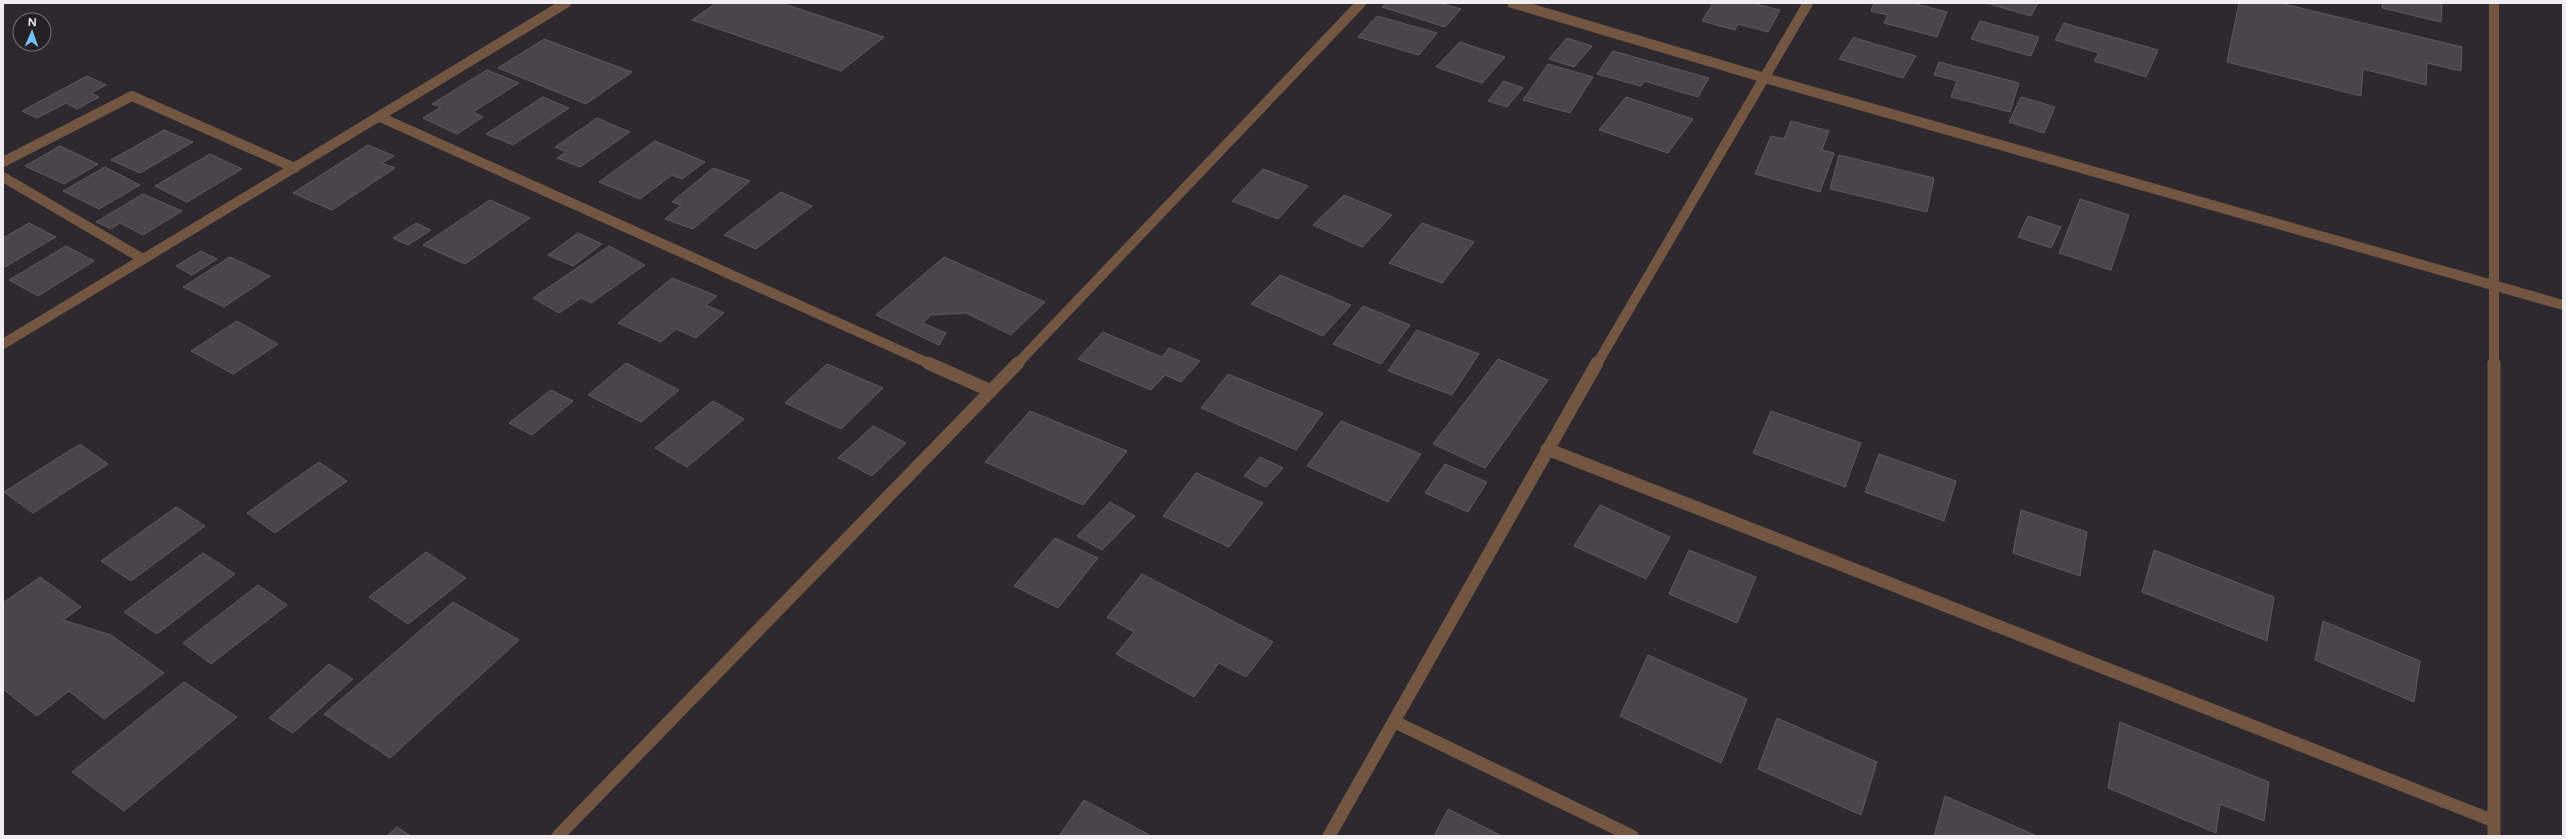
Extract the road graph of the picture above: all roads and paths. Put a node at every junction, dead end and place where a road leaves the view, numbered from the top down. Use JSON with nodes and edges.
{"nodes":[{"id":1,"x":566,"y":3,"type":"edge"},
{"id":2,"x":1361,"y":3,"type":"edge"},
{"id":3,"x":1512,"y":3,"type":"edge"},
{"id":4,"x":1808,"y":3,"type":"edge"},
{"id":5,"x":2494,"y":3,"type":"edge"},
{"id":6,"x":1765,"y":78,"type":"junction"},
{"id":7,"x":380,"y":117,"type":"junction"},
{"id":8,"x":3,"y":162,"type":"edge"},
{"id":9,"x":295,"y":168,"type":"junction"},
{"id":10,"x":3,"y":177,"type":"edge"},
{"id":11,"x":143,"y":259,"type":"junction"},
{"id":12,"x":2495,"y":285,"type":"junction"},
{"id":13,"x":2563,"y":305,"type":"edge"},
{"id":14,"x":3,"y":344,"type":"edge"},
{"id":15,"x":991,"y":391,"type":"junction"},
{"id":16,"x":1547,"y":449,"type":"junction"},
{"id":17,"x":1395,"y":722,"type":"junction"},
{"id":18,"x":2494,"y":821,"type":"junction"},
{"id":19,"x":558,"y":836,"type":"edge"},
{"id":20,"x":1329,"y":836,"type":"edge"},
{"id":21,"x":1632,"y":836,"type":"edge"},
{"id":22,"x":2494,"y":836,"type":"edge"}],
"edges":[{"from":1,"to":7,"type":"street"},
{"from":2,"to":15,"type":"street"},
{"from":3,"to":6,"type":"street"},
{"from":4,"to":6,"type":"street"},
{"from":5,"to":12,"type":"street"},
{"from":6,"to":12,"type":"street"},
{"from":6,"to":16,"type":"street"},
{"from":7,"to":9,"type":"street"},
{"from":7,"to":15,"type":"street"},
{"from":8,"to":9,"type":"street"},
{"from":9,"to":11,"type":"street"},
{"from":10,"to":11,"type":"street"},
{"from":11,"to":14,"type":"street"},
{"from":12,"to":13,"type":"street"},
{"from":12,"to":18,"type":"street"},
{"from":15,"to":19,"type":"street"},
{"from":16,"to":17,"type":"street"},
{"from":16,"to":18,"type":"street"},
{"from":17,"to":20,"type":"street"},
{"from":17,"to":21,"type":"street"},
{"from":18,"to":22,"type":"street"}]}
